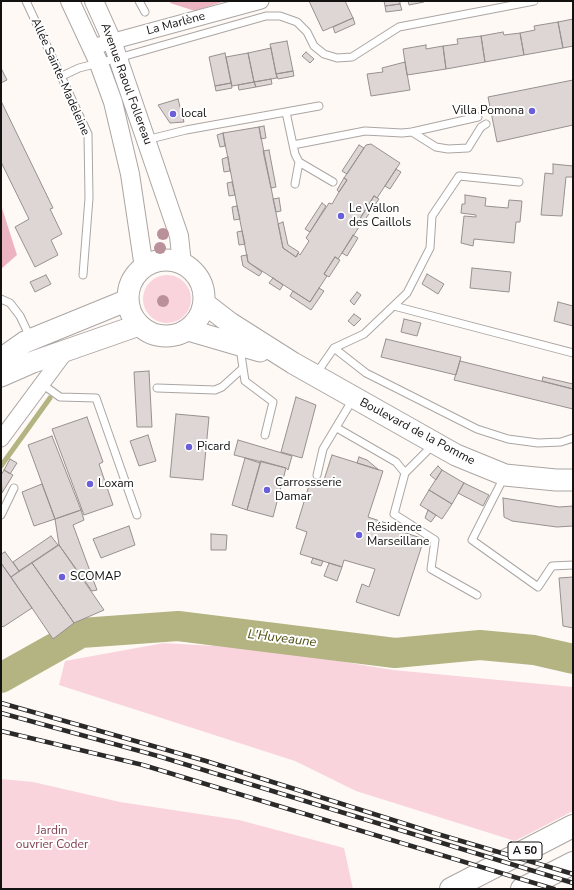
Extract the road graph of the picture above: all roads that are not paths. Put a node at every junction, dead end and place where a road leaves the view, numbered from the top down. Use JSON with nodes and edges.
{"nodes":[{"id":1,"x":26,"y":1,"type":"edge"},
{"id":2,"x":70,"y":1,"type":"edge"},
{"id":3,"x":94,"y":1,"type":"edge"},
{"id":4,"x":139,"y":1,"type":"edge"},
{"id":5,"x":261,"y":1,"type":"edge"},
{"id":6,"x":534,"y":1,"type":"edge"},
{"id":7,"x":145,"y":12,"type":"dead end"},
{"id":8,"x":112,"y":41,"type":"junction"},
{"id":9,"x":95,"y":55,"type":"junction"},
{"id":10,"x":118,"y":58,"type":"junction"},
{"id":11,"x":62,"y":76,"type":"junction"},
{"id":12,"x":319,"y":106,"type":"dead end"},
{"id":13,"x":286,"y":112,"type":"junction"},
{"id":14,"x":478,"y":116,"type":"dead end"},
{"id":15,"x":486,"y":124,"type":"dead end"},
{"id":16,"x":412,"y":132,"type":"junction"},
{"id":17,"x":146,"y":140,"type":"junction"},
{"id":18,"x":293,"y":145,"type":"junction"},
{"id":19,"x":299,"y":162,"type":"junction"},
{"id":20,"x":156,"y":168,"type":"junction"},
{"id":21,"x":130,"y":174,"type":"junction"},
{"id":22,"x":333,"y":182,"type":"dead end"},
{"id":23,"x":519,"y":182,"type":"dead end"},
{"id":24,"x":295,"y":184,"type":"dead end"},
{"id":25,"x":182,"y":264,"type":"junction"},
{"id":26,"x":144,"y":268,"type":"junction"},
{"id":27,"x":83,"y":275,"type":"dead end"},
{"id":28,"x":1,"y":299,"type":"edge"},
{"id":29,"x":128,"y":300,"type":"junction"},
{"id":30,"x":204,"y":303,"type":"junction"},
{"id":31,"x":394,"y":306,"type":"junction"},
{"id":32,"x":139,"y":325,"type":"junction"},
{"id":33,"x":188,"y":330,"type":"junction"},
{"id":34,"x":28,"y":341,"type":"junction"},
{"id":35,"x":240,"y":344,"type":"junction"},
{"id":36,"x":334,"y":348,"type":"junction"},
{"id":37,"x":67,"y":350,"type":"junction"},
{"id":38,"x":1,"y":351,"type":"edge"},
{"id":39,"x":573,"y":353,"type":"edge"},
{"id":40,"x":1,"y":359,"type":"edge"},
{"id":41,"x":33,"y":362,"type":"junction"},
{"id":42,"x":293,"y":363,"type":"junction"},
{"id":43,"x":243,"y":368,"type":"junction"},
{"id":44,"x":315,"y":375,"type":"junction"},
{"id":45,"x":1,"y":376,"type":"edge"},
{"id":46,"x":1,"y":384,"type":"edge"},
{"id":47,"x":42,"y":384,"type":"junction"},
{"id":48,"x":157,"y":388,"type":"dead end"},
{"id":49,"x":353,"y":398,"type":"junction"},
{"id":50,"x":336,"y":428,"type":"junction"},
{"id":51,"x":265,"y":435,"type":"dead end"},
{"id":52,"x":573,"y":438,"type":"edge"},
{"id":53,"x":1,"y":439,"type":"edge"},
{"id":54,"x":434,"y":444,"type":"junction"},
{"id":55,"x":405,"y":473,"type":"junction"},
{"id":56,"x":317,"y":475,"type":"dead end"},
{"id":57,"x":505,"y":475,"type":"junction"},
{"id":58,"x":573,"y":480,"type":"edge"},
{"id":59,"x":14,"y":488,"type":"dead end"},
{"id":60,"x":1,"y":515,"type":"edge"},
{"id":61,"x":137,"y":515,"type":"dead end"},
{"id":62,"x":573,"y":565,"type":"edge"},
{"id":63,"x":477,"y":595,"type":"dead end"},
{"id":64,"x":573,"y":826,"type":"edge"},
{"id":65,"x":573,"y":863,"type":"edge"},
{"id":66,"x":451,"y":889,"type":"edge"},
{"id":67,"x":522,"y":889,"type":"edge"}],
"edges":[{"from":1,"to":11,"type":"lane","name":"Allée Sainte-Madeleine"},
{"from":2,"to":9,"type":"street","name":"Avenue Raoul Follereau"},
{"from":3,"to":8,"type":"street","name":"Avenue Raoul Follereau"},
{"from":4,"to":7,"type":"lane"},
{"from":5,"to":8,"type":"street","name":"La Marlène"},
{"from":6,"to":10,"type":"lane"},
{"from":8,"to":9,"type":"street","name":"La Marlène"},
{"from":8,"to":10,"type":"street","name":"Avenue Raoul Follereau"},
{"from":9,"to":10,"type":"lane"},
{"from":9,"to":11,"type":"lane"},
{"from":9,"to":21,"type":"street","name":"Avenue Raoul Follereau"},
{"from":10,"to":17,"type":"street","name":"Avenue Raoul Follereau"},
{"from":11,"to":27,"type":"lane","name":"Allée Sainte-Madeleine"},
{"from":12,"to":13,"type":"lane"},
{"from":13,"to":17,"type":"lane"},
{"from":13,"to":18,"type":"lane"},
{"from":14,"to":16,"type":"lane"},
{"from":15,"to":16,"type":"lane"},
{"from":16,"to":18,"type":"lane"},
{"from":17,"to":20,"type":"street","name":"Avenue Raoul Follereau"},
{"from":18,"to":19,"type":"lane"},
{"from":19,"to":22,"type":"lane"},
{"from":19,"to":24,"type":"lane"},
{"from":20,"to":21,"type":"street"},
{"from":20,"to":25,"type":"street","name":"Avenue Raoul Follereau"},
{"from":21,"to":26,"type":"street","name":"Avenue Raoul Follereau"},
{"from":23,"to":31,"type":"lane"},
{"from":25,"to":26,"type":"main road"},
{"from":25,"to":30,"type":"main road"},
{"from":26,"to":29,"type":"main road"},
{"from":28,"to":34,"type":"lane"},
{"from":29,"to":32,"type":"main road"},
{"from":29,"to":34,"type":"main road"},
{"from":30,"to":33,"type":"main road"},
{"from":30,"to":42,"type":"main road","name":"Boulevard de la Pomme"},
{"from":31,"to":36,"type":"lane"},
{"from":31,"to":39,"type":"lane"},
{"from":32,"to":33,"type":"main road"},
{"from":32,"to":37,"type":"main road"},
{"from":33,"to":35,"type":"main road","name":"Boulevard de la Pomme"},
{"from":34,"to":38,"type":"street"},
{"from":34,"to":40,"type":"main road"},
{"from":35,"to":42,"type":"main road","name":"Boulevard de la Pomme"},
{"from":35,"to":43,"type":"lane"},
{"from":36,"to":44,"type":"lane"},
{"from":36,"to":52,"type":"lane"},
{"from":37,"to":41,"type":"main road"},
{"from":37,"to":47,"type":"street"},
{"from":41,"to":45,"type":"main road"},
{"from":41,"to":46,"type":"street"},
{"from":42,"to":44,"type":"main road","name":"Boulevard de la Pomme"},
{"from":43,"to":48,"type":"lane"},
{"from":43,"to":51,"type":"lane"},
{"from":44,"to":49,"type":"main road","name":"Boulevard de la Pomme"},
{"from":47,"to":53,"type":"street"},
{"from":47,"to":61,"type":"lane"},
{"from":49,"to":50,"type":"lane"},
{"from":49,"to":54,"type":"main road","name":"Boulevard de la Pomme"},
{"from":50,"to":55,"type":"lane"},
{"from":50,"to":56,"type":"lane"},
{"from":54,"to":55,"type":"lane"},
{"from":54,"to":57,"type":"main road","name":"Boulevard de la Pomme"},
{"from":55,"to":63,"type":"lane"},
{"from":57,"to":58,"type":"main road","name":"Boulevard de la Pomme"},
{"from":57,"to":62,"type":"lane"},
{"from":59,"to":60,"type":"lane"},
{"from":64,"to":66,"type":"highway","number":"A 50"},
{"from":65,"to":67,"type":"highway","number":"A 50"}]}
